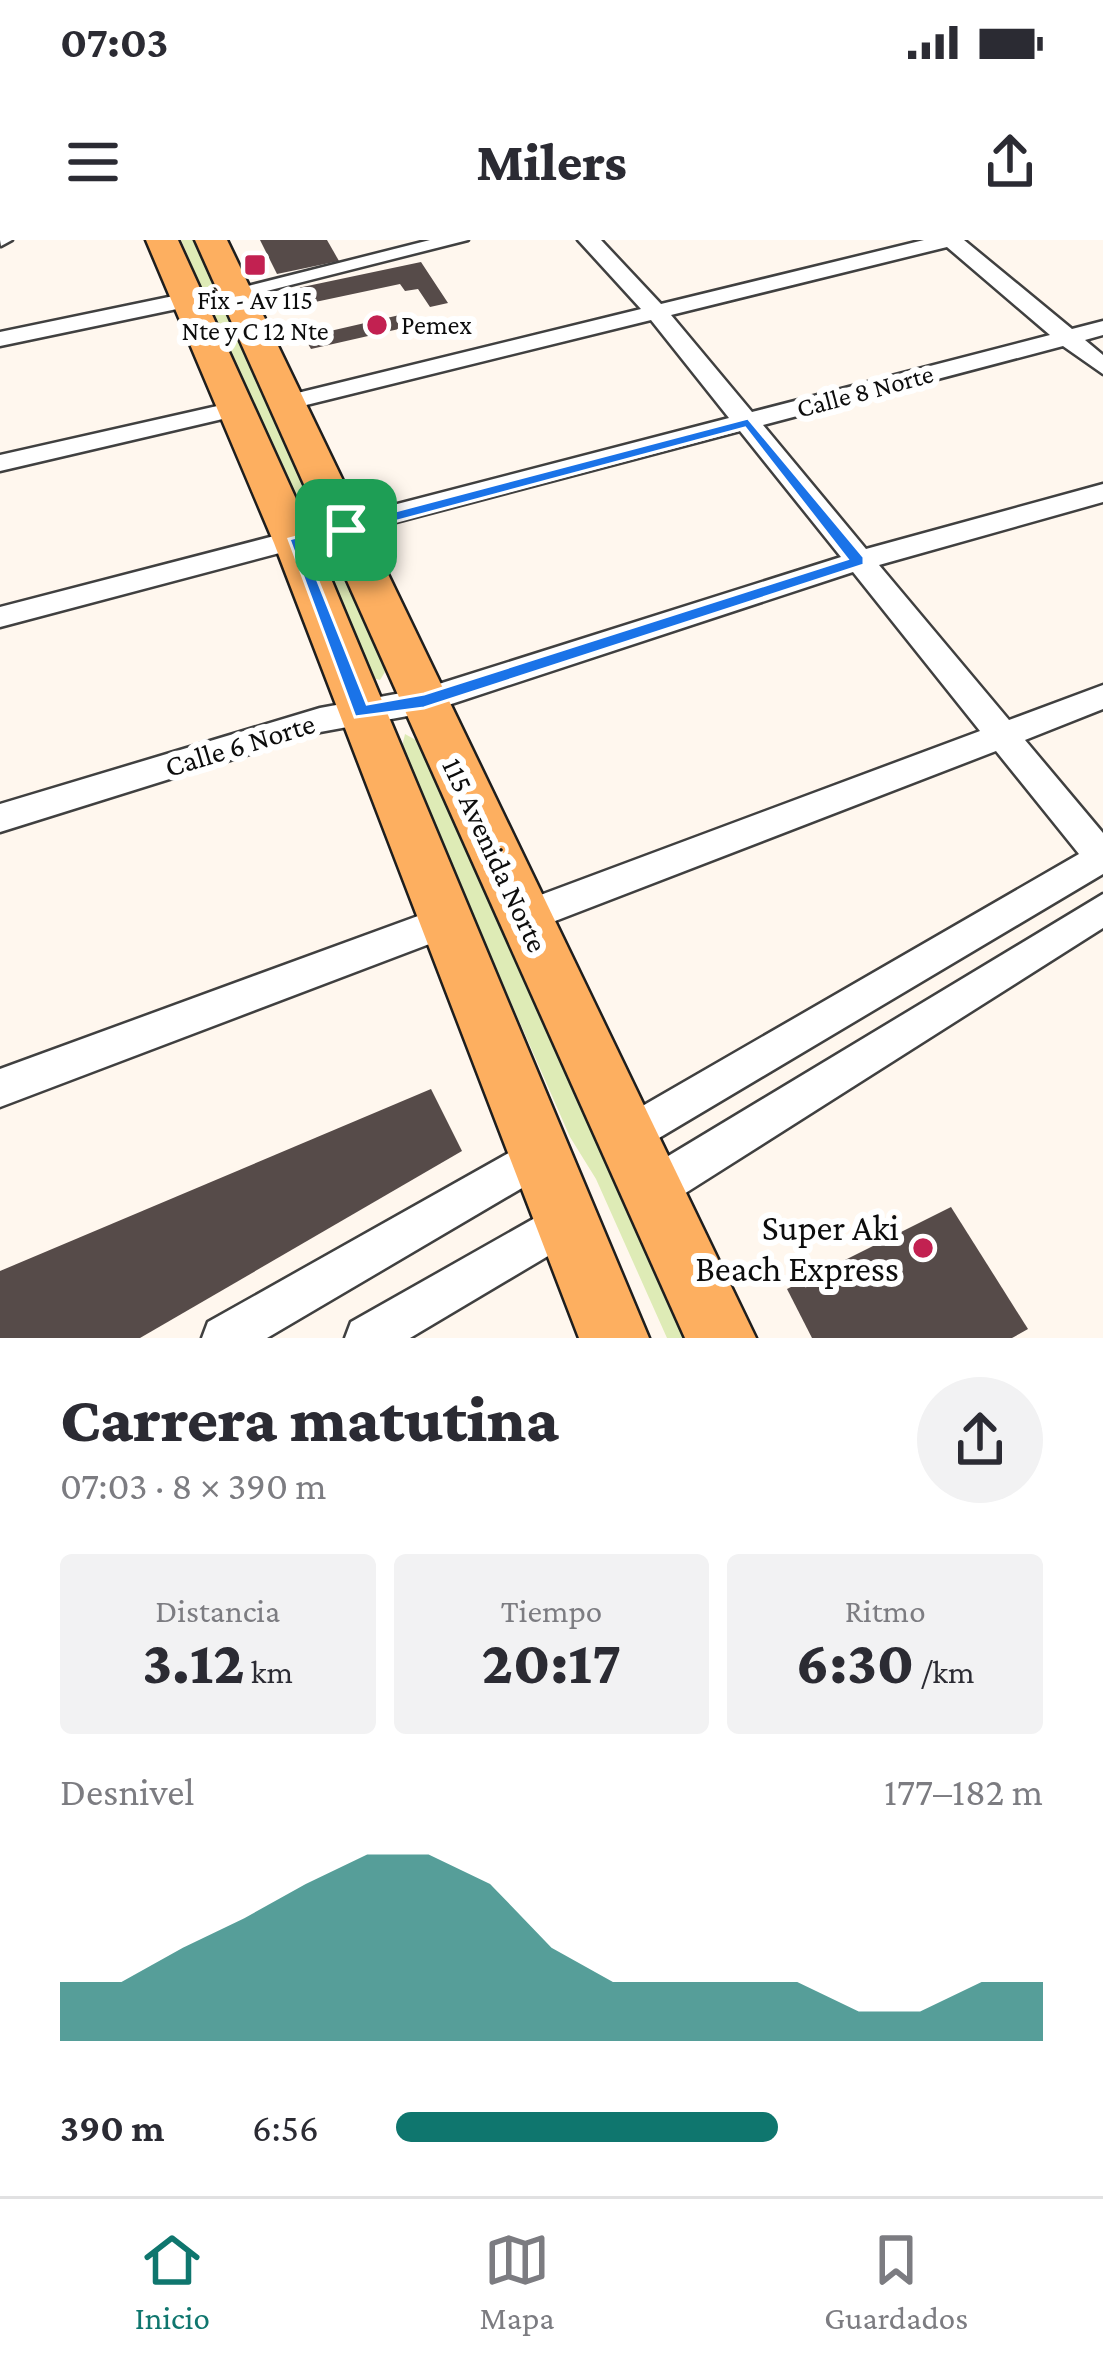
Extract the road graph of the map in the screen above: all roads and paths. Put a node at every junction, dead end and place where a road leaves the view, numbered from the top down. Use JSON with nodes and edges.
{"nodes":[{"id":1,"x":163,"y":240,"type":"edge"},
{"id":2,"x":211,"y":240,"type":"edge"},
{"id":3,"x":457,"y":240,"type":"edge"},
{"id":4,"x":589,"y":240,"type":"edge"},
{"id":5,"x":951,"y":240,"type":"edge"},
{"id":6,"x":212,"y":296,"type":"junction"},
{"id":7,"x":656,"y":312,"type":"junction"},
{"id":8,"x":1103,"y":328,"type":"edge"},
{"id":9,"x":1067,"y":337,"type":"junction"},
{"id":10,"x":0,"y":339,"type":"edge"},
{"id":11,"x":1103,"y":367,"type":"edge"},
{"id":12,"x":286,"y":403,"type":"junction"},
{"id":13,"x":235,"y":409,"type":"junction"},
{"id":14,"x":748,"y":422,"type":"junction"},
{"id":15,"x":0,"y":464,"type":"edge"},
{"id":16,"x":1103,"y":493,"type":"edge"},
{"id":17,"x":346,"y":530,"type":"junction"},
{"id":18,"x":295,"y":543,"type":"junction"},
{"id":19,"x":858,"y":561,"type":"junction"},
{"id":20,"x":0,"y":616,"type":"edge"},
{"id":21,"x":1103,"y":697,"type":"edge"},
{"id":22,"x":424,"y":701,"type":"junction"},
{"id":23,"x":361,"y":712,"type":"junction"},
{"id":24,"x":1003,"y":730,"type":"junction"},
{"id":25,"x":0,"y":818,"type":"edge"},
{"id":26,"x":1103,"y":858,"type":"edge"},
{"id":27,"x":1103,"y":909,"type":"edge"},
{"id":28,"x":524,"y":917,"type":"junction"},
{"id":29,"x":448,"y":921,"type":"junction"},
{"id":30,"x":0,"y":1088,"type":"edge"},
{"id":31,"x":627,"y":1137,"type":"junction"},
{"id":32,"x":532,"y":1145,"type":"junction"},
{"id":33,"x":650,"y":1191,"type":"junction"},
{"id":34,"x":565,"y":1222,"type":"junction"},
{"id":35,"x":224,"y":1338,"type":"edge"},
{"id":36,"x":367,"y":1338,"type":"edge"},
{"id":37,"x":614,"y":1338,"type":"edge"},
{"id":38,"x":648,"y":1338,"type":"edge"},
{"id":39,"x":721,"y":1338,"type":"edge"}],
"edges":[{"from":1,"to":6,"type":"main road","name":"115 Avenida Norte"},
{"from":2,"to":6,"type":"main road","name":"115 Avenida Norte"},
{"from":3,"to":6,"type":"street"},
{"from":4,"to":7,"type":"street"},
{"from":5,"to":7,"type":"street"},
{"from":5,"to":9,"type":"street"},
{"from":6,"to":10,"type":"street"},
{"from":6,"to":12,"type":"main road","name":"115 Avenida Norte"},
{"from":6,"to":13,"type":"main road","name":"115 Avenida Norte"},
{"from":7,"to":12,"type":"street"},
{"from":7,"to":14,"type":"street"},
{"from":8,"to":9,"type":"street","name":"Calle 8 Norte"},
{"from":9,"to":11,"type":"street"},
{"from":9,"to":14,"type":"street","name":"Calle 8 Norte"},
{"from":12,"to":17,"type":"main road","name":"115 Avenida Norte"},
{"from":13,"to":15,"type":"street"},
{"from":13,"to":18,"type":"main road","name":"115 Avenida Norte"},
{"from":14,"to":17,"type":"street","name":"Calle 8 Norte"},
{"from":14,"to":19,"type":"street"},
{"from":16,"to":19,"type":"street","name":"Calle 6 Norte"},
{"from":17,"to":18,"type":"street","name":"Calle 8 Norte"},
{"from":17,"to":22,"type":"main road","name":"115 Avenida Norte"},
{"from":18,"to":20,"type":"street","name":"Calle 8 Norte"},
{"from":18,"to":23,"type":"main road","name":"115 Avenida Norte"},
{"from":19,"to":22,"type":"street","name":"Calle 6 Norte"},
{"from":19,"to":24,"type":"street"},
{"from":21,"to":24,"type":"street"},
{"from":22,"to":23,"type":"street","name":"Calle 6 Norte"},
{"from":22,"to":28,"type":"main road","name":"115 Avenida Norte"},
{"from":23,"to":25,"type":"street","name":"Calle 6 Norte"},
{"from":23,"to":29,"type":"main road","name":"115 Avenida Norte"},
{"from":24,"to":26,"type":"street"},
{"from":24,"to":28,"type":"street"},
{"from":26,"to":31,"type":"street"},
{"from":27,"to":33,"type":"street"},
{"from":28,"to":31,"type":"main road","name":"115 Avenida Norte"},
{"from":29,"to":30,"type":"street"},
{"from":29,"to":32,"type":"main road","name":"115 Avenida Norte"},
{"from":31,"to":33,"type":"main road","name":"115 Avenida Norte"},
{"from":32,"to":34,"type":"main road","name":"115 Avenida Norte"},
{"from":32,"to":35,"type":"street"},
{"from":32,"to":38,"type":"main road","name":"115 Avenida Norte"},
{"from":33,"to":39,"type":"main road","name":"115 Avenida Norte"},
{"from":34,"to":36,"type":"street"},
{"from":34,"to":37,"type":"main road","name":"115 Avenida Norte"}]}
